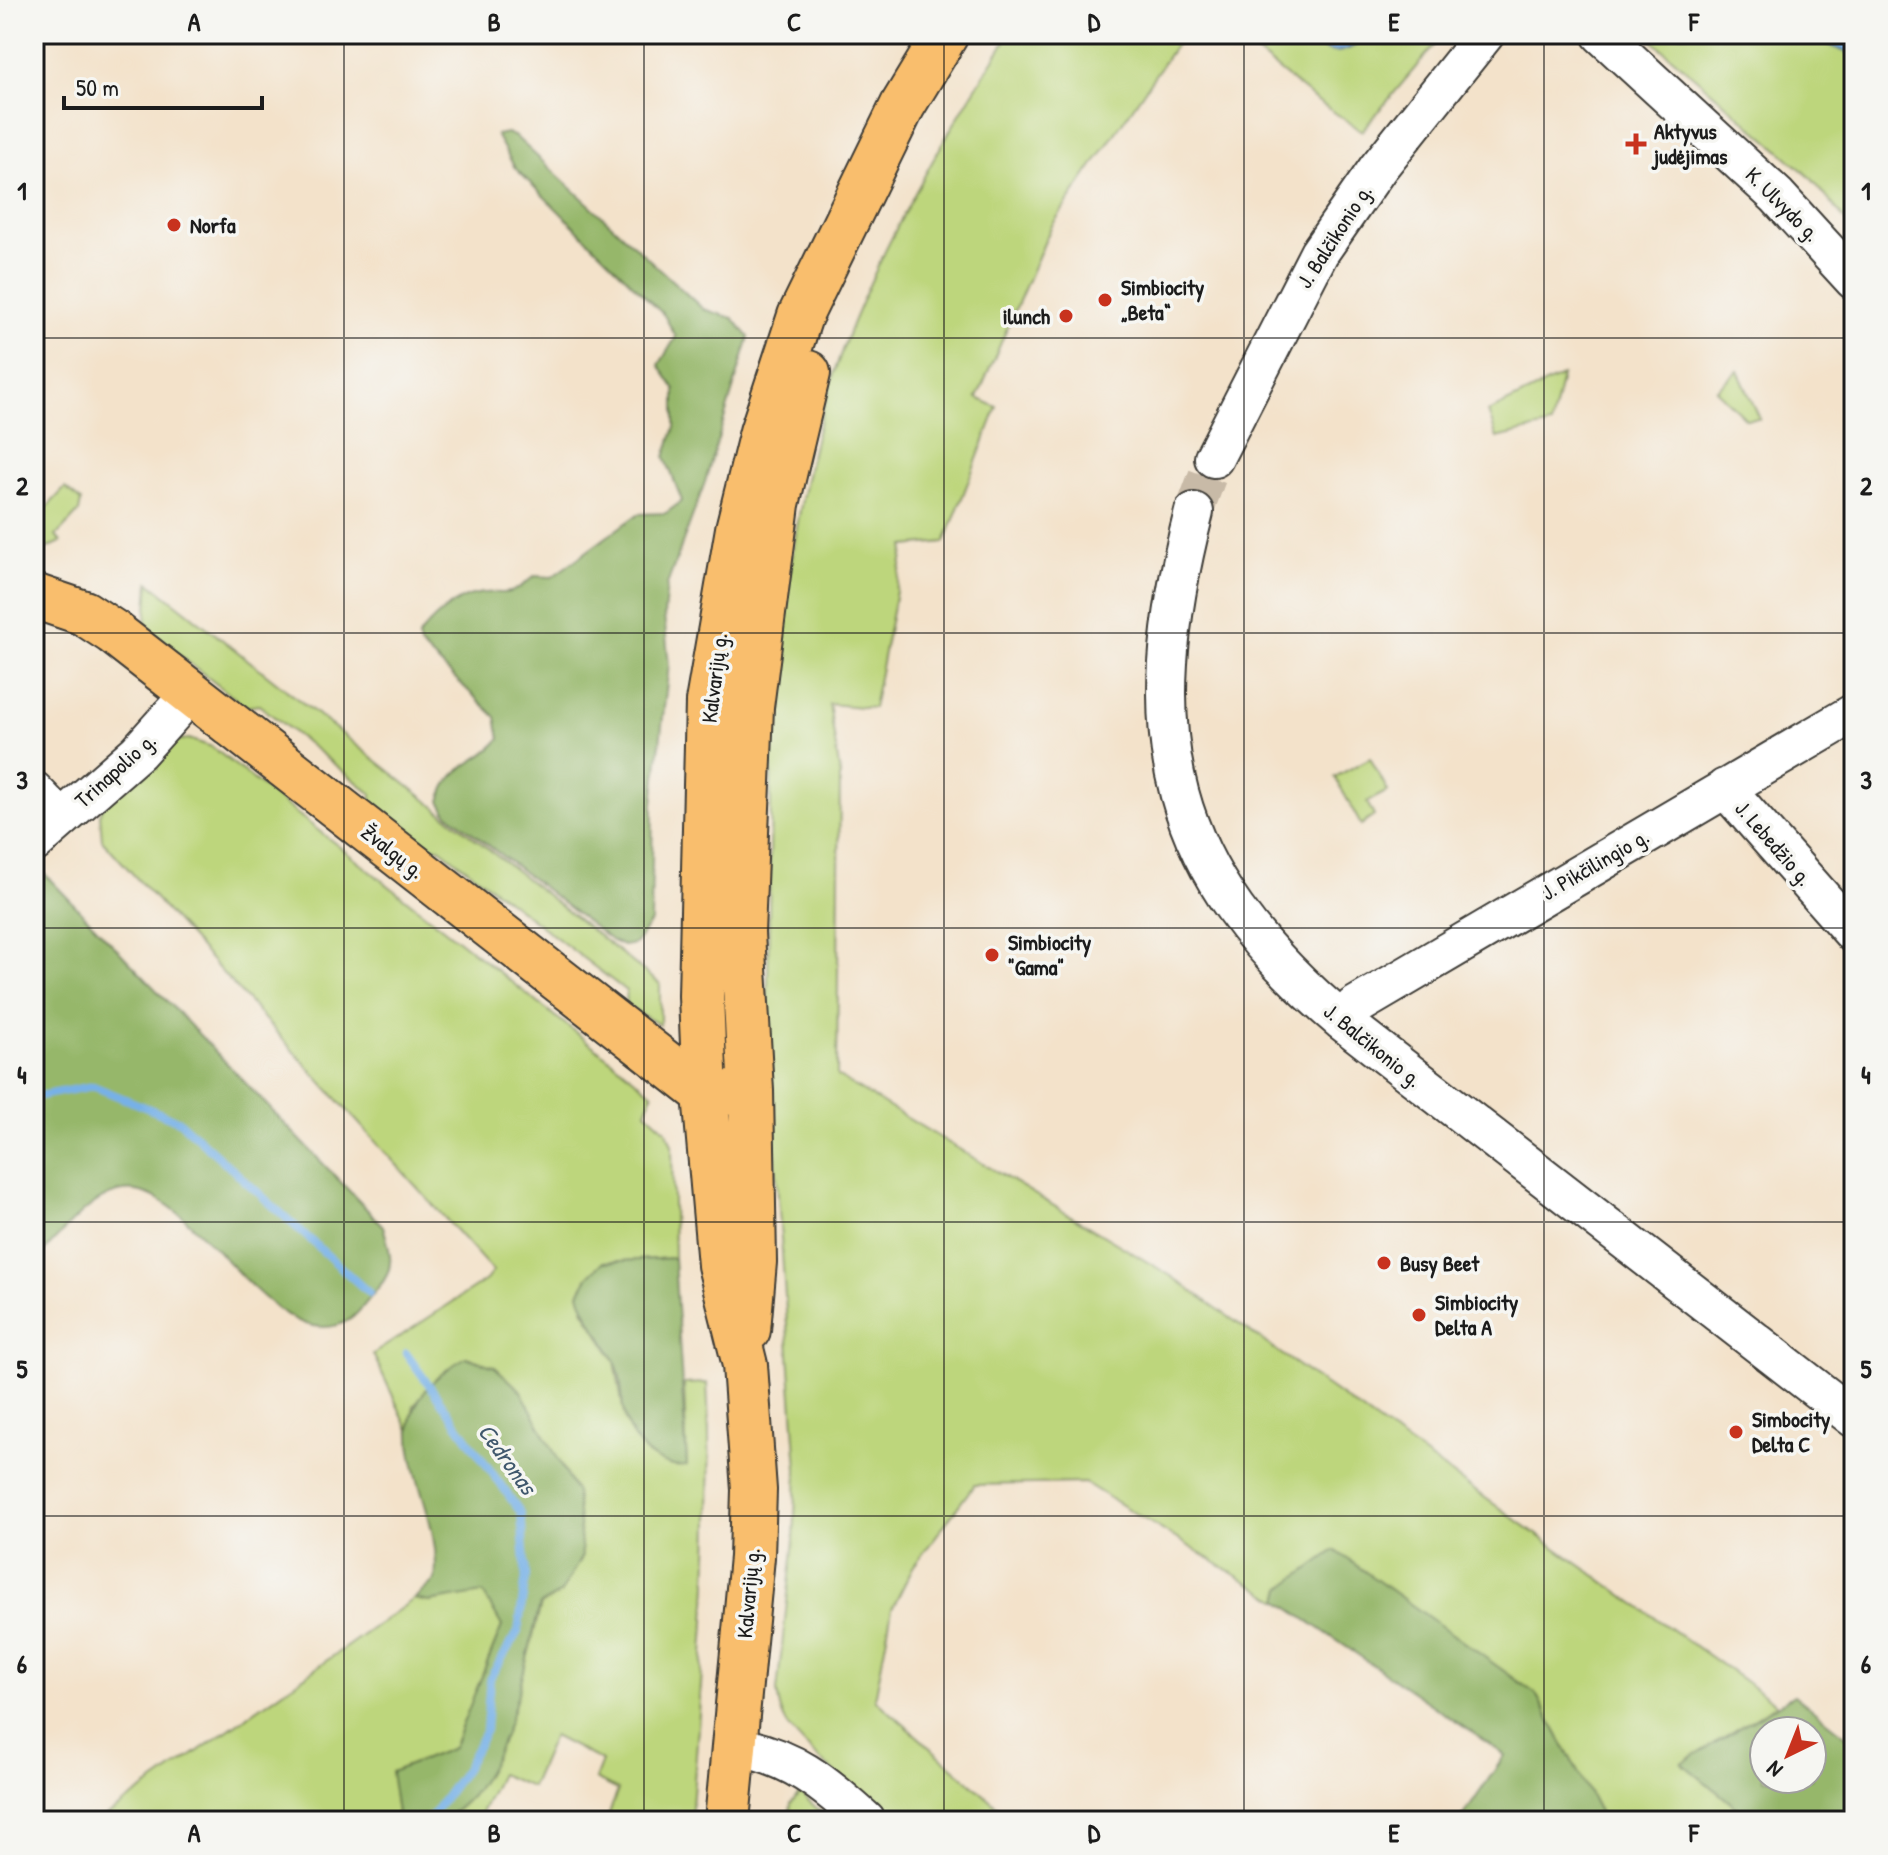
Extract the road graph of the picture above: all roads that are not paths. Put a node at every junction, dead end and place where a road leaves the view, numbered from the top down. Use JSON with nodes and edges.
{"nodes":[{"id":1,"x":946,"y":34,"type":"edge"},
{"id":2,"x":975,"y":34,"type":"edge"},
{"id":3,"x":1485,"y":34,"type":"edge"},
{"id":4,"x":1601,"y":34,"type":"edge"},
{"id":5,"x":1854,"y":280,"type":"edge"},
{"id":6,"x":1214,"y":458,"type":"tunnel mouth"},
{"id":7,"x":1194,"y":512,"type":"tunnel mouth"},
{"id":8,"x":34,"y":596,"type":"edge"},
{"id":9,"x":191,"y":693,"type":"junction"},
{"id":10,"x":708,"y":702,"type":"junction"},
{"id":11,"x":751,"y":707,"type":"junction"},
{"id":12,"x":1854,"y":713,"type":"edge"},
{"id":13,"x":1725,"y":788,"type":"junction"},
{"id":14,"x":34,"y":791,"type":"edge"},
{"id":15,"x":48,"y":831,"type":"edge"},
{"id":16,"x":1854,"y":934,"type":"edge"},
{"id":17,"x":1342,"y":1021,"type":"junction"},
{"id":18,"x":751,"y":1091,"type":"junction"},
{"id":19,"x":705,"y":1094,"type":"junction"},
{"id":20,"x":745,"y":1365,"type":"junction"},
{"id":21,"x":1854,"y":1418,"type":"edge"},
{"id":22,"x":735,"y":1746,"type":"junction"},
{"id":23,"x":727,"y":1821,"type":"edge"},
{"id":24,"x":866,"y":1821,"type":"edge"}],
"edges":[{"from":1,"to":10,"type":"main road","name":"Kalvarijų g."},
{"from":2,"to":11,"type":"main road","name":"Kalvarijų g."},
{"from":3,"to":6,"type":"street","name":"J. Balčikonio g."},
{"from":4,"to":5,"type":"street","name":"K. Ulvydo g."},
{"from":7,"to":17,"type":"street","name":"J. Balčikonio g."},
{"from":8,"to":9,"type":"main road","name":"Žvalgų g."},
{"from":9,"to":15,"type":"street","name":"Trinapolio g."},
{"from":9,"to":19,"type":"main road","name":"Žvalgų g."},
{"from":10,"to":11,"type":"main road"},
{"from":10,"to":19,"type":"main road","name":"Kalvarijų g."},
{"from":11,"to":18,"type":"main road","name":"Kalvarijų g."},
{"from":12,"to":13,"type":"street","name":"J. Pikčilingio g."},
{"from":13,"to":16,"type":"street","name":"J. Lebedžio g."},
{"from":13,"to":17,"type":"street","name":"J. Pikčilingio g."},
{"from":14,"to":15,"type":"street"},
{"from":17,"to":21,"type":"street","name":"J. Balčikonio g."},
{"from":18,"to":19,"type":"main road"},
{"from":18,"to":20,"type":"main road","name":"Kalvarijų g."},
{"from":19,"to":20,"type":"main road","name":"Kalvarijų g."},
{"from":20,"to":22,"type":"main road","name":"Kalvarijų g."},
{"from":22,"to":23,"type":"main road","name":"Kalvarijų g."},
{"from":22,"to":24,"type":"street"}]}
